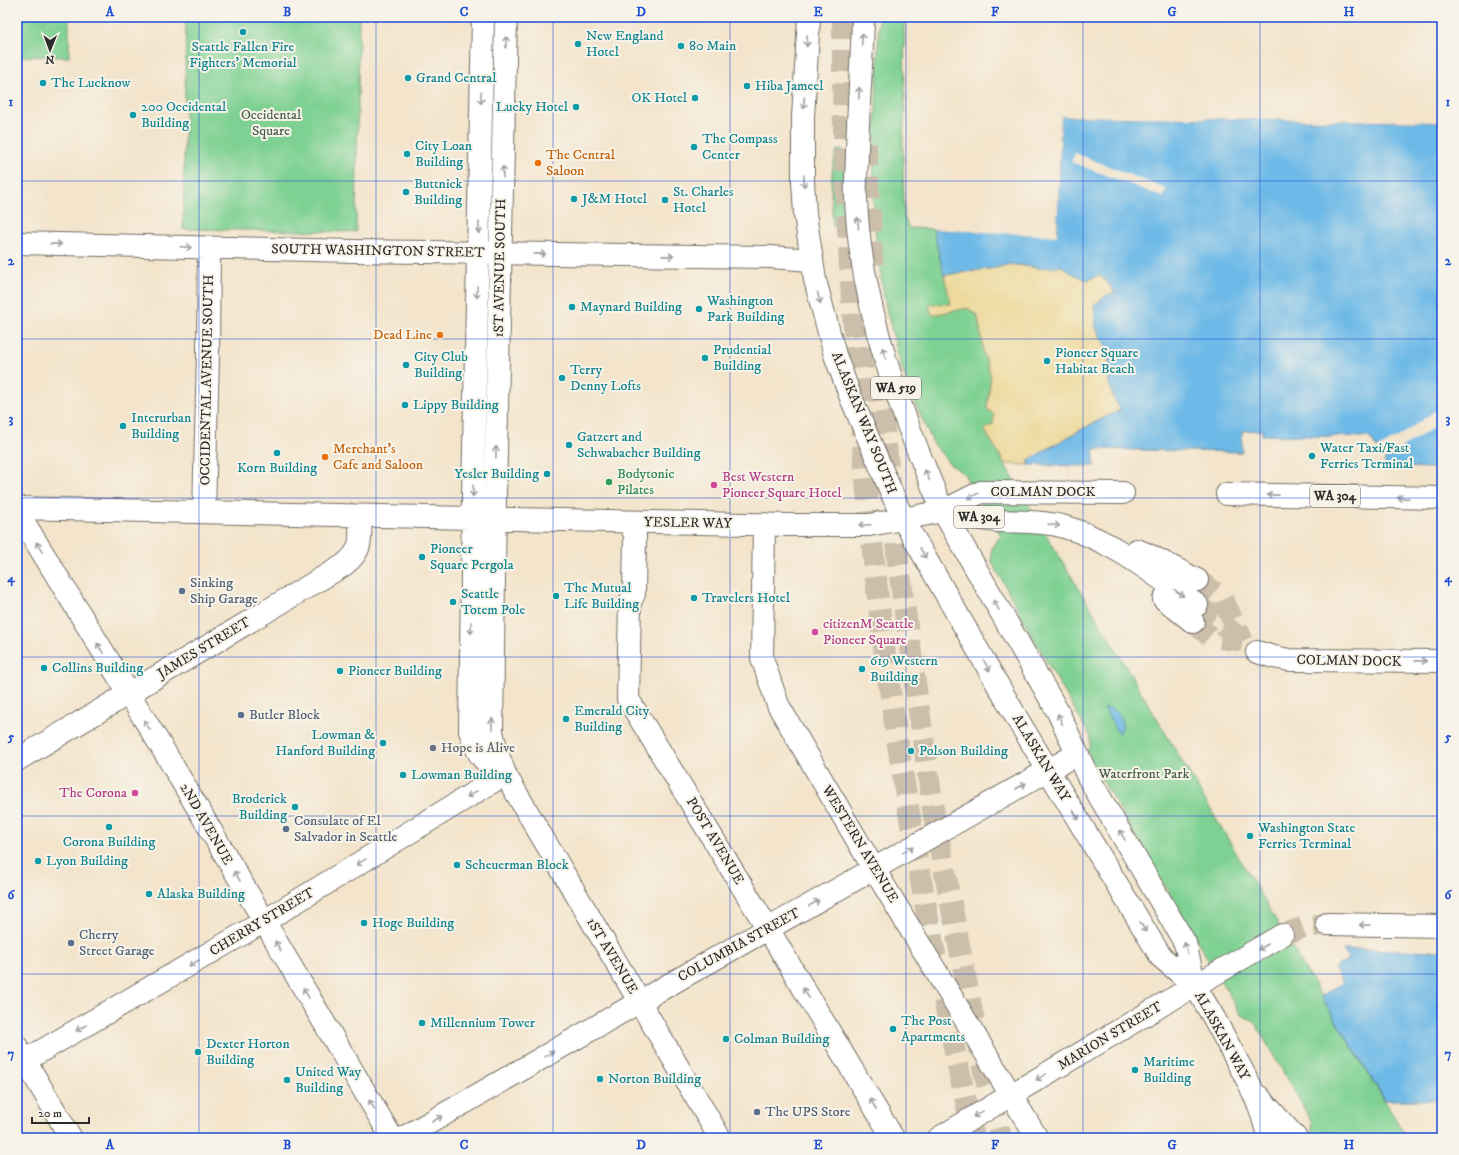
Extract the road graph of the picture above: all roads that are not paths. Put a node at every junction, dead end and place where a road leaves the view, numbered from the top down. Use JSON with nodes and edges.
{"nodes":[{"id":1,"x":483,"y":17,"type":"edge"},
{"id":2,"x":506,"y":17,"type":"edge"},
{"id":3,"x":809,"y":17,"type":"edge"},
{"id":4,"x":863,"y":17,"type":"edge"},
{"id":5,"x":17,"y":243,"type":"edge"},
{"id":6,"x":209,"y":248,"type":"junction"},
{"id":7,"x":478,"y":253,"type":"junction"},
{"id":8,"x":501,"y":253,"type":"junction"},
{"id":9,"x":812,"y":260,"type":"junction"},
{"id":10,"x":1123,"y":493,"type":"dead end"},
{"id":11,"x":1227,"y":494,"type":"dead end"},
{"id":12,"x":1442,"y":498,"type":"edge"},
{"id":13,"x":17,"y":510,"type":"edge"},
{"id":14,"x":943,"y":511,"type":"junction"},
{"id":15,"x":204,"y":512,"type":"junction"},
{"id":16,"x":360,"y":516,"type":"junction"},
{"id":17,"x":473,"y":519,"type":"junction"},
{"id":18,"x":495,"y":519,"type":"junction"},
{"id":19,"x":903,"y":519,"type":"junction"},
{"id":20,"x":630,"y":522,"type":"junction"},
{"id":21,"x":764,"y":524,"type":"junction"},
{"id":22,"x":1084,"y":533,"type":"junction"},
{"id":23,"x":1197,"y":580,"type":"tunnel mouth"},
{"id":24,"x":1195,"y":614,"type":"tunnel mouth"},
{"id":25,"x":1257,"y":652,"type":"dead end"},
{"id":26,"x":1442,"y":661,"type":"edge"},
{"id":27,"x":127,"y":694,"type":"junction"},
{"id":28,"x":1077,"y":754,"type":"junction"},
{"id":29,"x":17,"y":760,"type":"edge"},
{"id":30,"x":1048,"y":770,"type":"junction"},
{"id":31,"x":505,"y":774,"type":"junction"},
{"id":32,"x":874,"y":869,"type":"junction"},
{"id":33,"x":264,"y":922,"type":"junction"},
{"id":34,"x":1328,"y":924,"type":"tunnel mouth"},
{"id":35,"x":1442,"y":926,"type":"edge"},
{"id":36,"x":768,"y":929,"type":"junction"},
{"id":37,"x":1282,"y":935,"type":"tunnel mouth"},
{"id":38,"x":1195,"y":986,"type":"junction"},
{"id":39,"x":639,"y":1002,"type":"junction"},
{"id":40,"x":20,"y":1058,"type":"edge"},
{"id":41,"x":1250,"y":1085,"type":"junction"},
{"id":42,"x":1012,"y":1095,"type":"junction"},
{"id":43,"x":71,"y":1138,"type":"edge"},
{"id":44,"x":392,"y":1138,"type":"edge"},
{"id":45,"x":403,"y":1138,"type":"edge"},
{"id":46,"x":720,"y":1138,"type":"edge"},
{"id":47,"x":893,"y":1138,"type":"edge"},
{"id":48,"x":939,"y":1138,"type":"edge"},
{"id":49,"x":1037,"y":1138,"type":"edge"},
{"id":50,"x":1269,"y":1138,"type":"edge"},
{"id":51,"x":1296,"y":1138,"type":"edge"}],
"edges":[{"from":1,"to":7,"type":"main road","name":"1ST AVENUE SOUTH","one_way":true},
{"from":8,"to":2,"type":"main road","name":"1ST AVENUE SOUTH","one_way":true},
{"from":3,"to":9,"type":"main road","name":"ALASKAN WAY SOUTH","number":"WA 519","one_way":true},
{"from":14,"to":4,"type":"main road","number":"WA 519","one_way":true},
{"from":5,"to":6,"type":"main road","name":"SOUTH WASHINGTON STREET","one_way":true},
{"from":6,"to":7,"type":"main road","name":"SOUTH WASHINGTON STREET"},
{"from":6,"to":15,"type":"main road","name":"OCCIDENTAL AVENUE SOUTH"},
{"from":7,"to":8,"type":"main road","name":"SOUTH WASHINGTON STREET"},
{"from":7,"to":17,"type":"main road","name":"1ST AVENUE SOUTH","one_way":true},
{"from":8,"to":9,"type":"main road","name":"SOUTH WASHINGTON STREET","one_way":true},
{"from":18,"to":8,"type":"main road","name":"1ST AVENUE SOUTH","one_way":true},
{"from":9,"to":19,"type":"main road","name":"ALASKAN WAY SOUTH","number":"WA 519","one_way":true},
{"from":10,"to":14,"type":"main road","name":"COLMAN DOCK","number":"WA 304","one_way":true},
{"from":12,"to":11,"type":"main road","number":"WA 304","one_way":true},
{"from":13,"to":15,"type":"main road","name":"YESLER WAY"},
{"from":27,"to":13,"type":"main road","name":"2ND AVENUE","one_way":true},
{"from":14,"to":19,"type":"main road","name":"COLMAN DOCK","number":"WA 304"},
{"from":14,"to":22,"type":"main road","name":"COLMAN DOCK","number":"WA 304","one_way":true},
{"from":28,"to":14,"type":"main road","name":"ALASKAN WAY","one_way":true},
{"from":15,"to":16,"type":"main road","name":"YESLER WAY"},
{"from":16,"to":17,"type":"main road","name":"YESLER WAY"},
{"from":16,"to":27,"type":"main road","name":"JAMES STREET"},
{"from":17,"to":18,"type":"main road","name":"YESLER WAY"},
{"from":17,"to":31,"type":"main road","name":"1ST AVENUE","one_way":true},
{"from":18,"to":20,"type":"main road","name":"YESLER WAY"},
{"from":31,"to":18,"type":"main road","name":"1ST AVENUE","one_way":true},
{"from":19,"to":21,"type":"main road","name":"YESLER WAY","one_way":true},
{"from":19,"to":30,"type":"main road","name":"ALASKAN WAY","one_way":true},
{"from":20,"to":21,"type":"main road","name":"YESLER WAY"},
{"from":20,"to":36,"type":"main road","name":"POST AVENUE"},
{"from":21,"to":32,"type":"main road","name":"WESTERN AVENUE"},
{"from":22,"to":23,"type":"main road"},
{"from":22,"to":24,"type":"main road","name":"COLMAN DOCK","number":"WA 304","one_way":true},
{"from":25,"to":26,"type":"main road","name":"COLMAN DOCK","one_way":true},
{"from":27,"to":29,"type":"main road","name":"JAMES STREET"},
{"from":33,"to":27,"type":"main road","name":"2ND AVENUE","one_way":true},
{"from":28,"to":30,"type":"main road","name":"COLUMBIA STREET"},
{"from":38,"to":28,"type":"main road","name":"ALASKAN WAY","one_way":true},
{"from":32,"to":30,"type":"main road","name":"COLUMBIA STREET","one_way":true},
{"from":30,"to":38,"type":"main road","name":"ALASKAN WAY","one_way":true},
{"from":31,"to":33,"type":"main road","name":"CHERRY STREET","one_way":true},
{"from":31,"to":39,"type":"main road","name":"1ST AVENUE"},
{"from":36,"to":32,"type":"main road","name":"COLUMBIA STREET","one_way":true},
{"from":32,"to":42,"type":"main road","name":"WESTERN AVENUE"},
{"from":33,"to":40,"type":"main road","name":"CHERRY STREET","one_way":true},
{"from":44,"to":33,"type":"main road","name":"2ND AVENUE","one_way":true},
{"from":35,"to":34,"type":"main road","one_way":true},
{"from":36,"to":39,"type":"main road","name":"COLUMBIA STREET"},
{"from":47,"to":36,"type":"main road","name":"POST AVENUE","one_way":true},
{"from":37,"to":38,"type":"main road","name":"MARION STREET","one_way":true},
{"from":38,"to":41,"type":"main road","name":"ALASKAN WAY"},
{"from":38,"to":42,"type":"main road","name":"MARION STREET","one_way":true},
{"from":45,"to":39,"type":"main road","name":"COLUMBIA STREET","one_way":true},
{"from":39,"to":46,"type":"main road","name":"1ST AVENUE"},
{"from":40,"to":43,"type":"main road"},
{"from":41,"to":50,"type":"main road","name":"ALASKAN WAY"},
{"from":41,"to":51,"type":"main road","name":"ALASKAN WAY"},
{"from":42,"to":48,"type":"main road","name":"MARION STREET","one_way":true},
{"from":42,"to":49,"type":"main road","name":"WESTERN AVENUE"}]}
